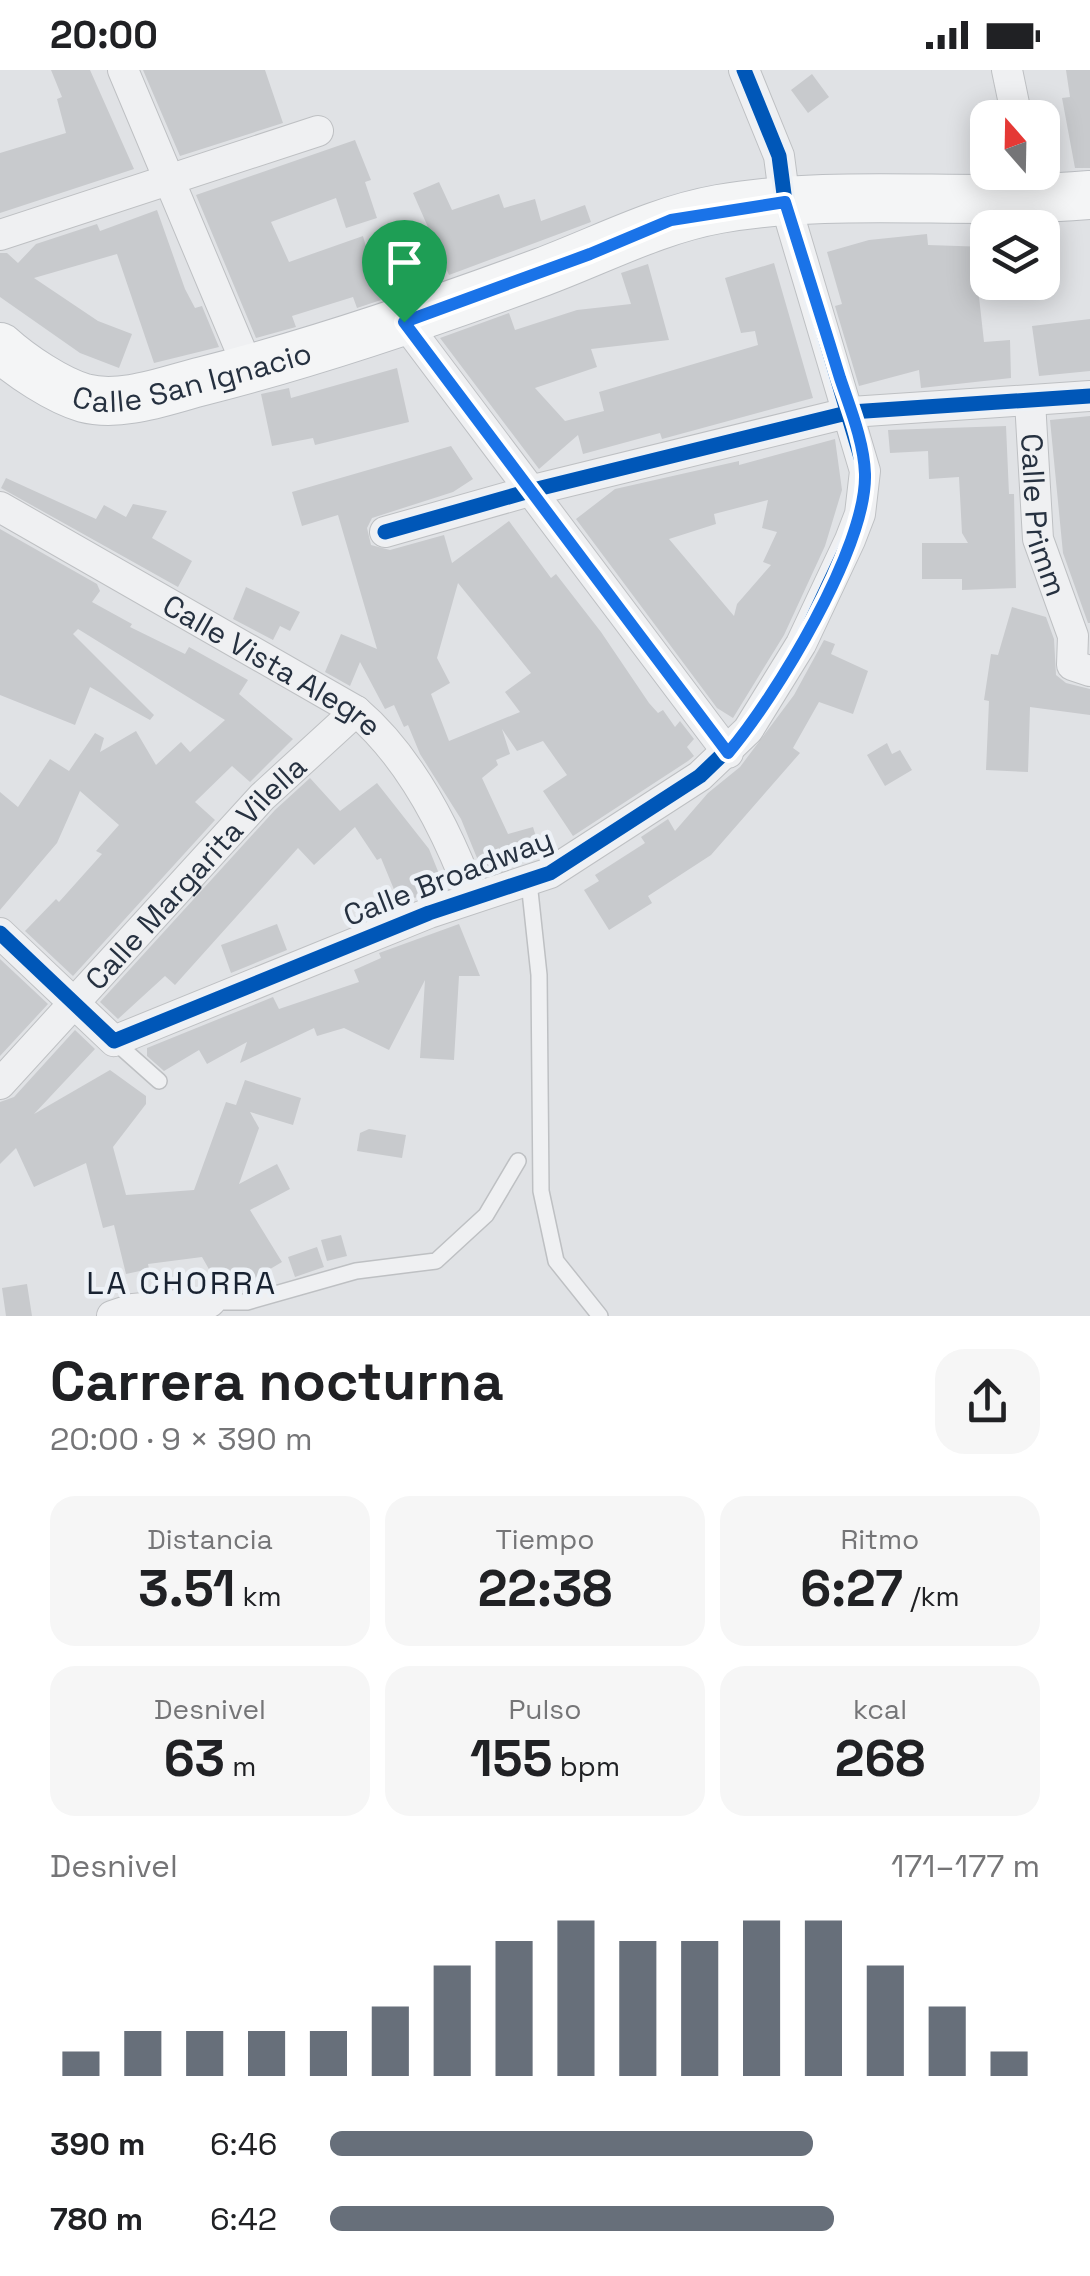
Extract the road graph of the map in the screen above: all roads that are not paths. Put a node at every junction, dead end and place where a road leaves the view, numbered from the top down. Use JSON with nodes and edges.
{"nodes":[{"id":1,"x":123,"y":70,"type":"edge"},
{"id":2,"x":744,"y":70,"type":"edge"},
{"id":3,"x":1007,"y":70,"type":"edge"},
{"id":4,"x":1013,"y":100,"type":"edge"},
{"id":5,"x":318,"y":131,"type":"dead end"},
{"id":6,"x":168,"y":181,"type":"junction"},
{"id":7,"x":975,"y":190,"type":"edge"},
{"id":8,"x":1048,"y":190,"type":"edge"},
{"id":9,"x":1090,"y":195,"type":"edge"},
{"id":10,"x":785,"y":202,"type":"junction"},
{"id":11,"x":0,"y":235,"type":"edge"},
{"id":12,"x":404,"y":322,"type":"junction"},
{"id":13,"x":0,"y":348,"type":"edge"},
{"id":14,"x":248,"y":370,"type":"junction"},
{"id":15,"x":1090,"y":396,"type":"edge"},
{"id":16,"x":1030,"y":401,"type":"junction"},
{"id":17,"x":851,"y":412,"type":"junction"},
{"id":18,"x":533,"y":490,"type":"junction"},
{"id":19,"x":0,"y":507,"type":"edge"},
{"id":20,"x":385,"y":532,"type":"dead end"},
{"id":21,"x":1090,"y":671,"type":"edge"},
{"id":22,"x":356,"y":711,"type":"junction"},
{"id":23,"x":728,"y":753,"type":"junction"},
{"id":24,"x":529,"y":882,"type":"junction"},
{"id":25,"x":472,"y":897,"type":"junction"},
{"id":26,"x":0,"y":934,"type":"edge"},
{"id":27,"x":75,"y":1002,"type":"junction"},
{"id":28,"x":114,"y":1040,"type":"junction"},
{"id":29,"x":159,"y":1081,"type":"dead end"},
{"id":30,"x":0,"y":1084,"type":"edge"},
{"id":31,"x":518,"y":1161,"type":"dead end"},
{"id":32,"x":210,"y":1302,"type":"joint"},
{"id":33,"x":122,"y":1312,"type":"edge"},
{"id":34,"x":600,"y":1316,"type":"edge"}],
"edges":[{"from":1,"to":6,"type":"street"},
{"from":2,"to":10,"type":"street","name":"Calle Broadway"},
{"from":3,"to":4,"type":"street"},
{"from":5,"to":6,"type":"street"},
{"from":6,"to":11,"type":"street"},
{"from":6,"to":14,"type":"street"},
{"from":7,"to":10,"type":"main road","name":"Calle San Ignacio"},
{"from":8,"to":9,"type":"main road","name":"Calle San Ignacio"},
{"from":10,"to":12,"type":"main road","name":"Calle San Ignacio"},
{"from":10,"to":17,"type":"street","name":"Calle Broadway"},
{"from":12,"to":14,"type":"main road","name":"Calle San Ignacio"},
{"from":12,"to":18,"type":"street"},
{"from":13,"to":14,"type":"main road","name":"Calle San Ignacio"},
{"from":15,"to":16,"type":"street"},
{"from":16,"to":17,"type":"street"},
{"from":16,"to":21,"type":"street","name":"Calle Primm"},
{"from":17,"to":18,"type":"street"},
{"from":17,"to":23,"type":"street","name":"Calle Broadway"},
{"from":18,"to":20,"type":"street"},
{"from":18,"to":23,"type":"street"},
{"from":19,"to":22,"type":"street","name":"Calle Vista Alegre"},
{"from":22,"to":25,"type":"street","name":"Calle Vista Alegre"},
{"from":22,"to":27,"type":"street","name":"Calle Margarita Vilella"},
{"from":23,"to":24,"type":"street","name":"Calle Broadway"},
{"from":24,"to":25,"type":"street","name":"Calle Broadway"},
{"from":24,"to":34,"type":"lane"},
{"from":25,"to":28,"type":"street","name":"Calle Broadway"},
{"from":26,"to":27,"type":"street"},
{"from":27,"to":28,"type":"street"},
{"from":27,"to":30,"type":"street","name":"Calle Margarita Vilella"},
{"from":28,"to":29,"type":"lane"},
{"from":31,"to":32,"type":"lane"},
{"from":32,"to":33,"type":"street"}]}
